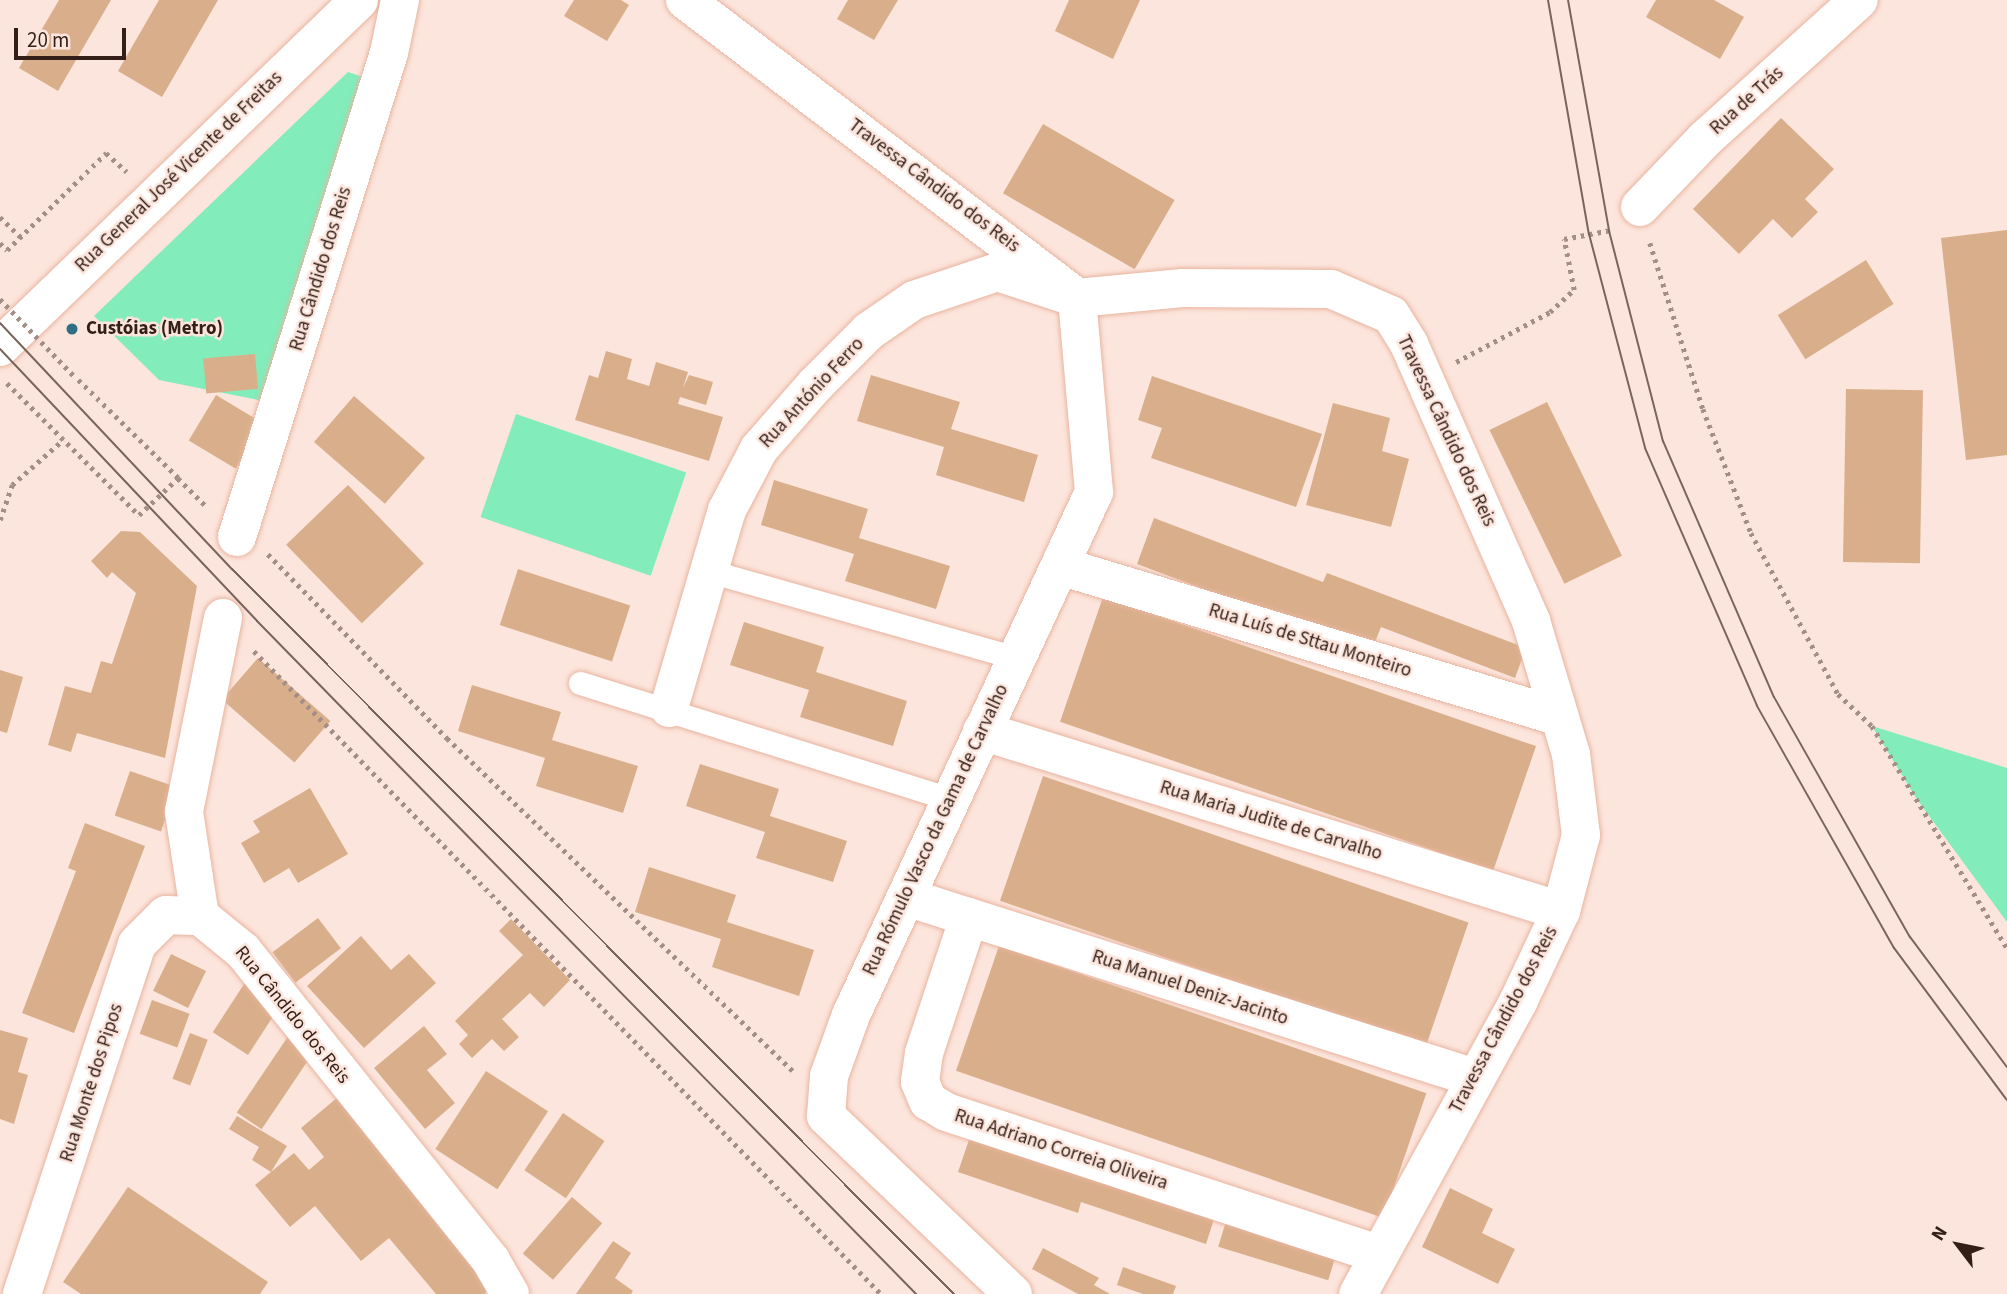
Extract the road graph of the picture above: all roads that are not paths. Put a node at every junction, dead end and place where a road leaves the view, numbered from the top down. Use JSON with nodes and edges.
{"nodes":[{"id":1,"x":400,"y":0,"type":"edge"},
{"id":2,"x":685,"y":0,"type":"edge"},
{"id":3,"x":1859,"y":0,"type":"edge"},
{"id":4,"x":357,"y":1,"type":"edge"},
{"id":5,"x":1640,"y":207,"type":"road end"},
{"id":6,"x":1077,"y":298,"type":"junction"},
{"id":7,"x":0,"y":347,"type":"edge"},
{"id":8,"x":239,"y":532,"type":"road end"},
{"id":9,"x":1060,"y":566,"type":"junction"},
{"id":10,"x":709,"y":571,"type":"junction"},
{"id":11,"x":223,"y":618,"type":"road end"},
{"id":12,"x":1016,"y":658,"type":"junction"},
{"id":13,"x":580,"y":683,"type":"dead end"},
{"id":14,"x":669,"y":708,"type":"junction"},
{"id":15,"x":1560,"y":717,"type":"junction"},
{"id":16,"x":982,"y":731,"type":"junction"},
{"id":17,"x":950,"y":799,"type":"junction"},
{"id":18,"x":906,"y":897,"type":"junction"},
{"id":19,"x":1561,"y":911,"type":"junction"},
{"id":20,"x":200,"y":915,"type":"junction"},
{"id":21,"x":969,"y":917,"type":"junction"},
{"id":22,"x":1475,"y":1078,"type":"junction"},
{"id":23,"x":1379,"y":1254,"type":"junction"},
{"id":24,"x":22,"y":1294,"type":"edge"},
{"id":25,"x":510,"y":1294,"type":"edge"},
{"id":26,"x":1013,"y":1294,"type":"edge"},
{"id":27,"x":1358,"y":1294,"type":"edge"}],
"edges":[{"from":1,"to":8,"type":"street","name":"Rua Cândido dos Reis"},
{"from":2,"to":6,"type":"street","name":"Travessa Cândido dos Reis"},
{"from":3,"to":5,"type":"street","name":"Rua de Trás"},
{"from":4,"to":7,"type":"street","name":"Rua General José Vicente de Freitas"},
{"from":6,"to":9,"type":"street","name":"Rua Rómulo Vasco da Gama de Carvalho"},
{"from":6,"to":10,"type":"street","name":"Rua António Ferro"},
{"from":6,"to":15,"type":"street","name":"Travessa Cândido dos Reis"},
{"from":9,"to":12,"type":"street","name":"Rua Rómulo Vasco da Gama de Carvalho"},
{"from":9,"to":15,"type":"street","name":"Rua Luís de Sttau Monteiro"},
{"from":10,"to":12,"type":"lane"},
{"from":10,"to":14,"type":"street","name":"Rua António Ferro"},
{"from":11,"to":20,"type":"street"},
{"from":12,"to":16,"type":"street","name":"Rua Rómulo Vasco da Gama de Carvalho"},
{"from":13,"to":14,"type":"lane"},
{"from":14,"to":17,"type":"lane"},
{"from":15,"to":19,"type":"street","name":"Travessa Cândido dos Reis"},
{"from":16,"to":17,"type":"street","name":"Rua Rómulo Vasco da Gama de Carvalho"},
{"from":16,"to":19,"type":"street","name":"Rua Maria Judite de Carvalho"},
{"from":17,"to":18,"type":"street","name":"Rua Rómulo Vasco da Gama de Carvalho"},
{"from":18,"to":21,"type":"street","name":"Rua Manuel Deniz-Jacinto"},
{"from":18,"to":26,"type":"street","name":"Rua Rómulo Vasco da Gama de Carvalho"},
{"from":19,"to":22,"type":"street","name":"Travessa Cândido dos Reis"},
{"from":20,"to":24,"type":"street","name":"Rua Monte dos Pipos"},
{"from":20,"to":25,"type":"street","name":"Rua Cândido dos Reis"},
{"from":21,"to":22,"type":"street","name":"Rua Manuel Deniz-Jacinto"},
{"from":21,"to":23,"type":"street","name":"Rua Adriano Correia Oliveira"},
{"from":22,"to":23,"type":"street","name":"Travessa Cândido dos Reis"},
{"from":23,"to":27,"type":"street","name":"Travessa Cândido dos Reis"}]}
